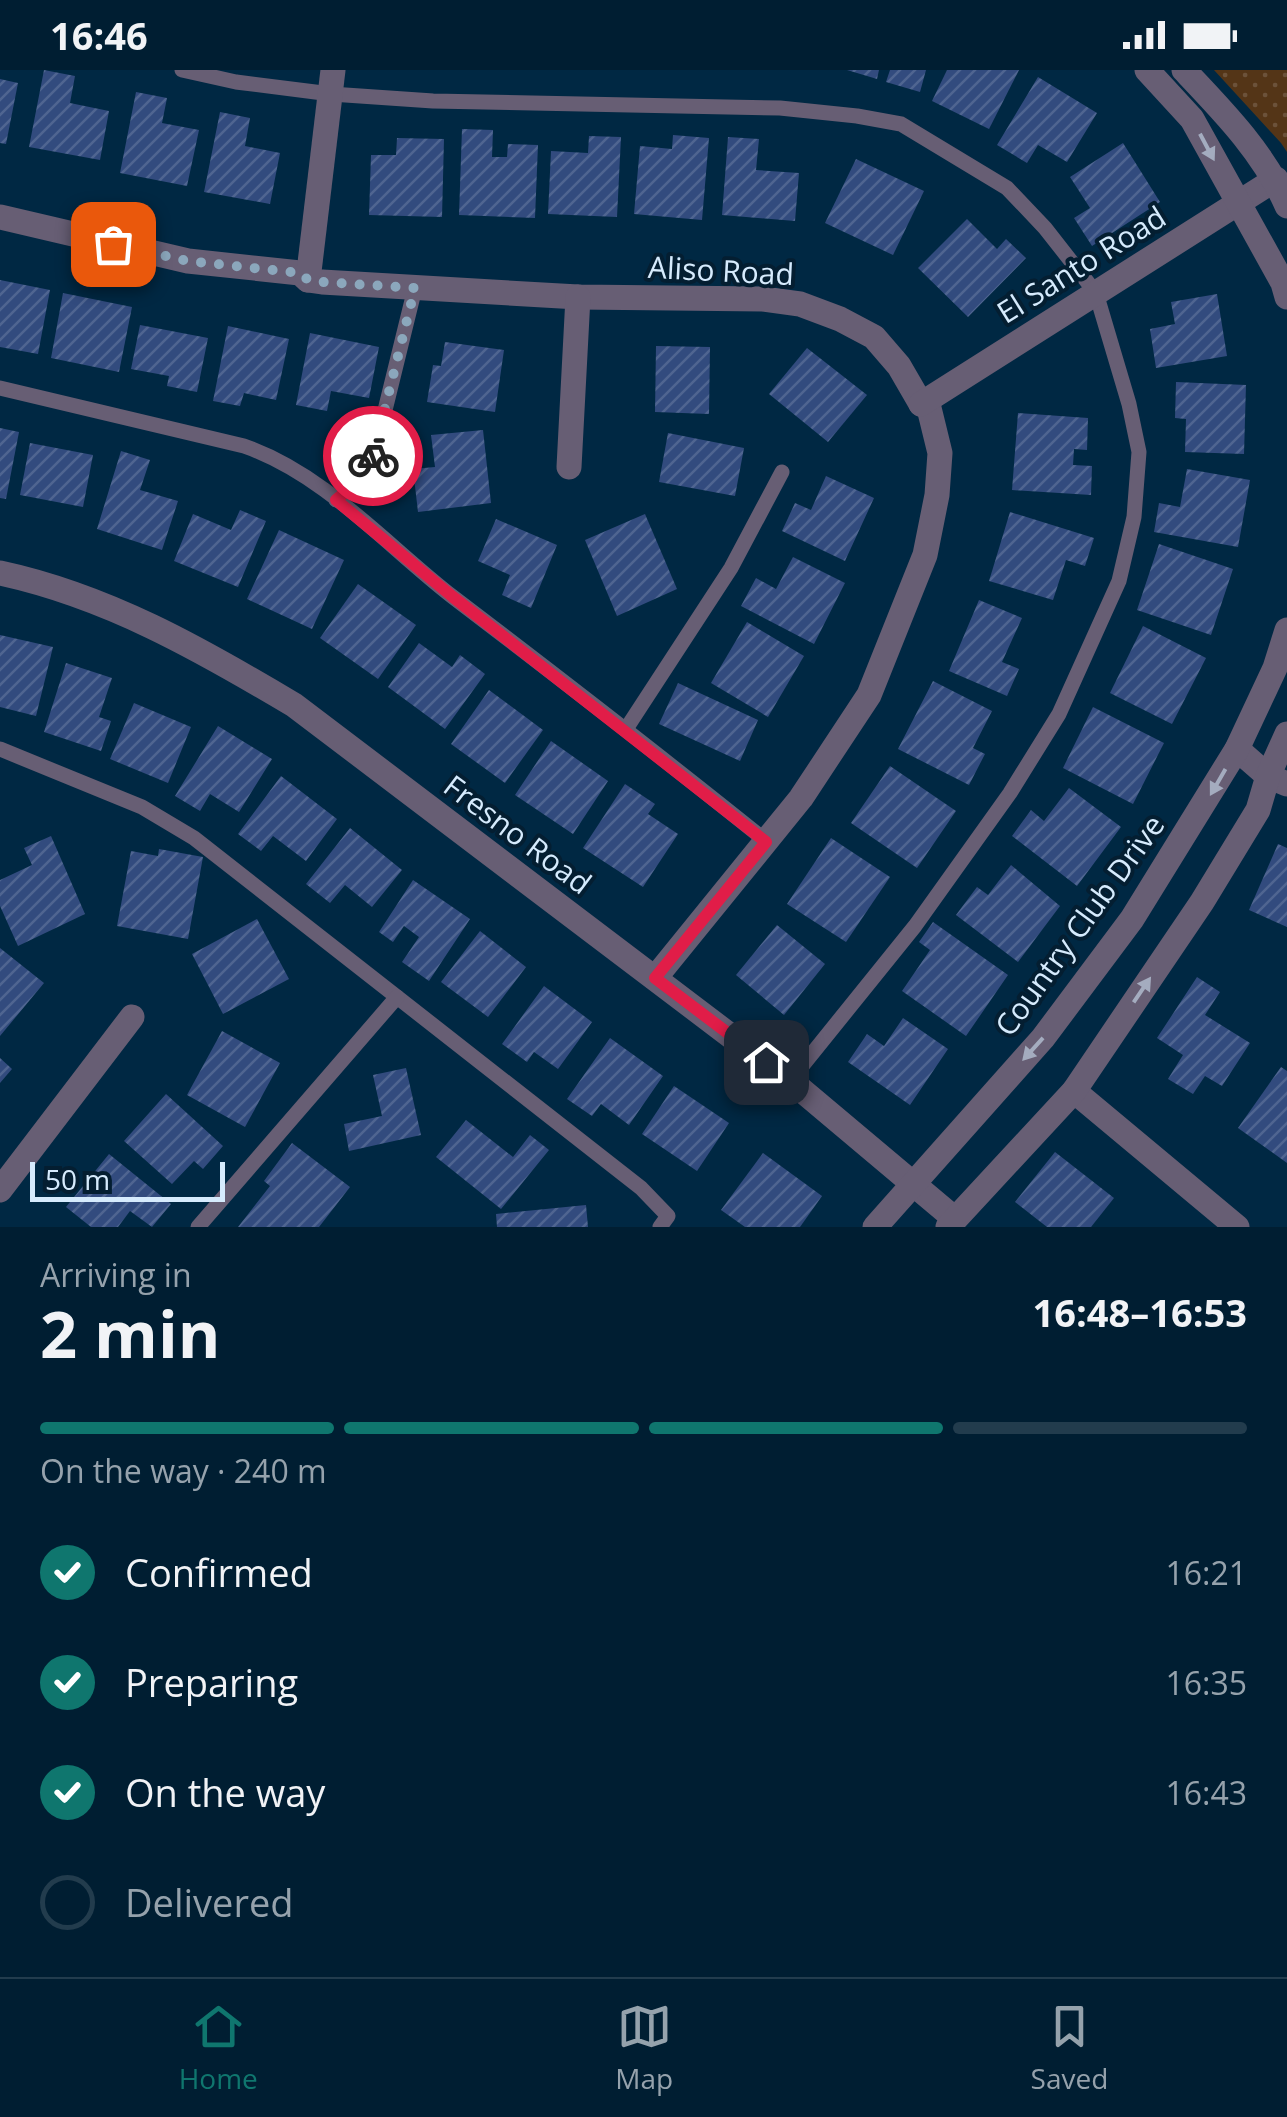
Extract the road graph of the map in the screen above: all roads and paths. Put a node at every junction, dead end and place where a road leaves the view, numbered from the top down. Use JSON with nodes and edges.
{"nodes":[{"id":1,"x":182,"y":70,"type":"edge"},
{"id":2,"x":1147,"y":70,"type":"edge"},
{"id":3,"x":1184,"y":70,"type":"edge"},
{"id":4,"x":332,"y":82,"type":"edge"},
{"id":5,"x":1281,"y":175,"type":"edge"},
{"id":6,"x":1237,"y":204,"type":"junction"},
{"id":7,"x":1287,"y":206,"type":"edge"},
{"id":8,"x":0,"y":217,"type":"edge"},
{"id":9,"x":308,"y":280,"type":"junction"},
{"id":10,"x":415,"y":288,"type":"junction"},
{"id":11,"x":1096,"y":294,"type":"junction"},
{"id":12,"x":578,"y":297,"type":"junction"},
{"id":13,"x":1287,"y":297,"type":"edge"},
{"id":14,"x":0,"y":388,"type":"edge"},
{"id":15,"x":921,"y":404,"type":"junction"},
{"id":16,"x":569,"y":467,"type":"dead end"},
{"id":17,"x":782,"y":472,"type":"dead end"},
{"id":18,"x":336,"y":500,"type":"junction"},
{"id":19,"x":0,"y":573,"type":"edge"},
{"id":20,"x":1287,"y":630,"type":"edge"},
{"id":21,"x":626,"y":729,"type":"junction"},
{"id":22,"x":1287,"y":734,"type":"edge"},
{"id":23,"x":1237,"y":749,"type":"junction"},
{"id":24,"x":0,"y":751,"type":"edge"},
{"id":25,"x":1278,"y":780,"type":"edge"},
{"id":26,"x":766,"y":842,"type":"junction"},
{"id":27,"x":655,"y":978,"type":"junction"},
{"id":28,"x":397,"y":998,"type":"junction"},
{"id":29,"x":132,"y":1017,"type":"dead end"},
{"id":30,"x":790,"y":1081,"type":"junction"},
{"id":31,"x":1074,"y":1091,"type":"junction"},
{"id":32,"x":914,"y":1182,"type":"junction"},
{"id":33,"x":0,"y":1190,"type":"edge"},
{"id":34,"x":952,"y":1223,"type":"edge"},
{"id":35,"x":198,"y":1227,"type":"edge"},
{"id":36,"x":660,"y":1227,"type":"edge"},
{"id":37,"x":875,"y":1227,"type":"edge"},
{"id":38,"x":1237,"y":1227,"type":"edge"}],
"edges":[{"from":1,"to":4,"type":"lane"},
{"from":2,"to":6,"type":"street","one_way":true},
{"from":3,"to":5,"type":"street"},
{"from":4,"to":9,"type":"street"},
{"from":4,"to":11,"type":"lane"},
{"from":5,"to":6,"type":"street","name":"El Santo Road"},
{"from":5,"to":7,"type":"street"},
{"from":6,"to":11,"type":"street","name":"El Santo Road"},
{"from":6,"to":13,"type":"street"},
{"from":8,"to":9,"type":"street","name":"Aliso Road"},
{"from":9,"to":10,"type":"street","name":"Aliso Road"},
{"from":10,"to":12,"type":"street","name":"Aliso Road"},
{"from":10,"to":18,"type":"lane"},
{"from":11,"to":15,"type":"street","name":"El Santo Road"},
{"from":11,"to":30,"type":"lane"},
{"from":12,"to":15,"type":"street","name":"Aliso Road"},
{"from":12,"to":16,"type":"street"},
{"from":14,"to":18,"type":"lane"},
{"from":15,"to":26,"type":"street","name":"Aliso Road"},
{"from":17,"to":21,"type":"lane"},
{"from":18,"to":21,"type":"lane"},
{"from":19,"to":27,"type":"street","name":"Fresno Road"},
{"from":20,"to":23,"type":"street","name":"Country Club Drive"},
{"from":21,"to":26,"type":"lane"},
{"from":22,"to":25,"type":"street"},
{"from":23,"to":25,"type":"street"},
{"from":23,"to":32,"type":"street","name":"Country Club Drive","one_way":true},
{"from":24,"to":28,"type":"lane"},
{"from":31,"to":25,"type":"street","one_way":true},
{"from":26,"to":27,"type":"street","name":"Aliso Road"},
{"from":27,"to":30,"type":"street","name":"Fresno Road"},
{"from":28,"to":35,"type":"lane"},
{"from":28,"to":36,"type":"lane"},
{"from":29,"to":33,"type":"street"},
{"from":30,"to":32,"type":"street","name":"Fresno Road"},
{"from":31,"to":34,"type":"street"},
{"from":31,"to":38,"type":"street"},
{"from":32,"to":34,"type":"street","name":"Fresno Road"},
{"from":32,"to":37,"type":"street","name":"Country Club Drive"}]}
